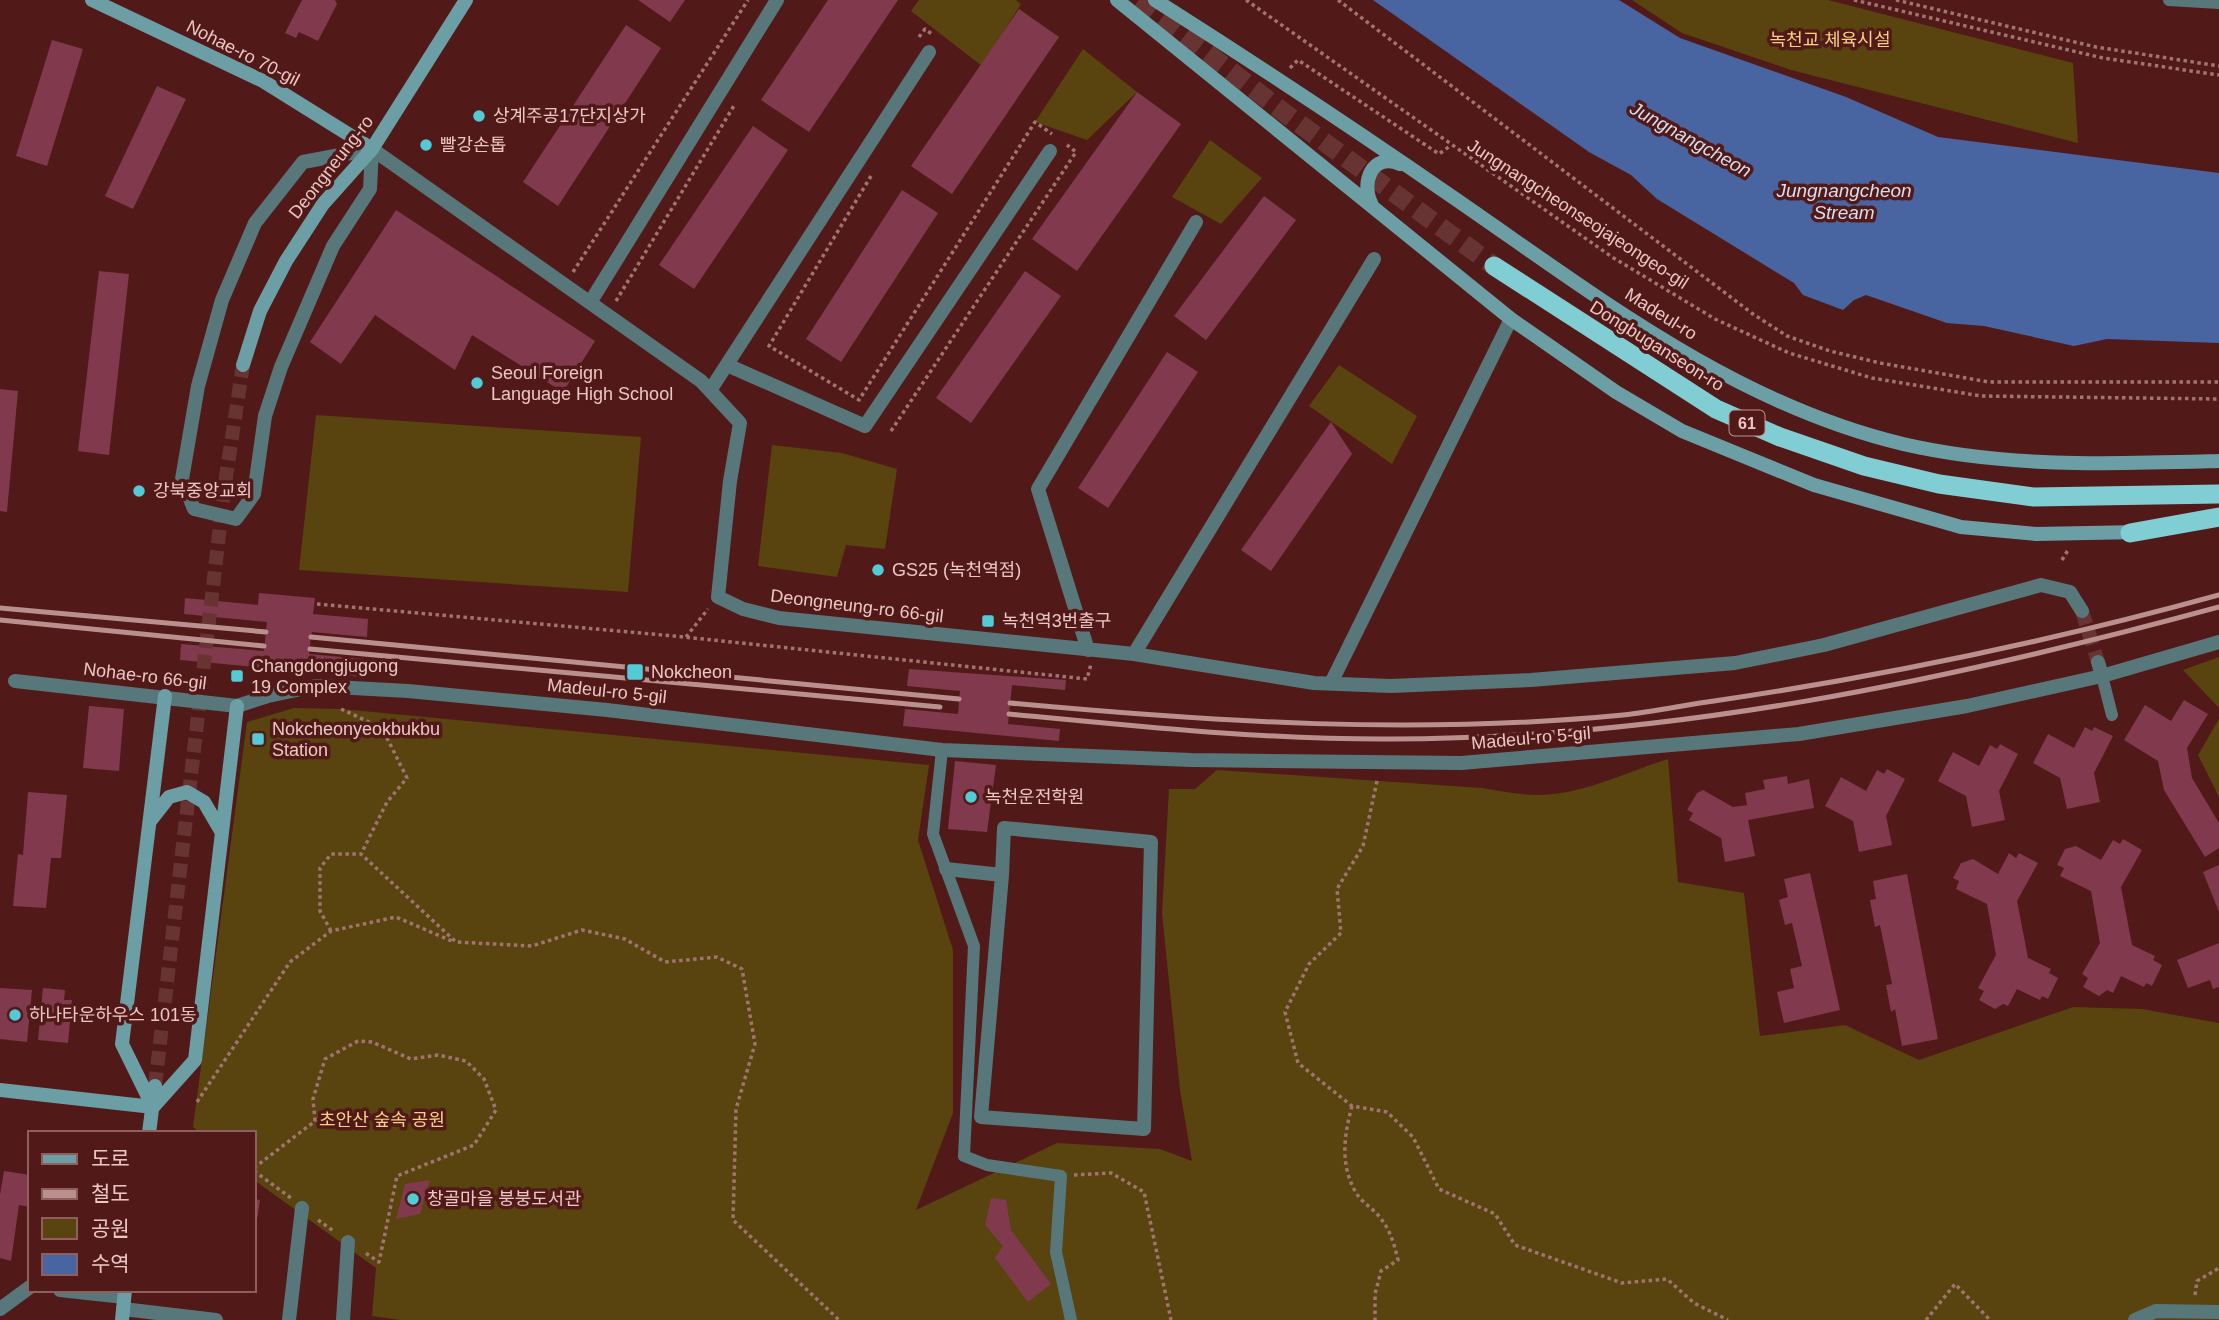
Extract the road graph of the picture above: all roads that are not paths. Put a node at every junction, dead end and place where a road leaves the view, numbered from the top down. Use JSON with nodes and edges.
{"nodes":[{"id":1,"x":92,"y":0,"type":"edge"},
{"id":2,"x":466,"y":0,"type":"edge"},
{"id":3,"x":777,"y":0,"type":"edge"},
{"id":4,"x":1117,"y":0,"type":"edge"},
{"id":5,"x":1155,"y":0,"type":"edge"},
{"id":6,"x":2169,"y":0,"type":"edge"},
{"id":7,"x":2219,"y":3,"type":"edge"},
{"id":8,"x":929,"y":52,"type":"dead end"},
{"id":9,"x":372,"y":149,"type":"junction"},
{"id":10,"x":1050,"y":151,"type":"dead end"},
{"id":11,"x":1411,"y":169,"type":"junction"},
{"id":12,"x":1373,"y":206,"type":"junction"},
{"id":13,"x":1196,"y":222,"type":"dead end"},
{"id":14,"x":1374,"y":259,"type":"dead end"},
{"id":15,"x":1494,"y":266,"type":"tunnel mouth"},
{"id":16,"x":591,"y":301,"type":"junction"},
{"id":17,"x":1511,"y":319,"type":"junction"},
{"id":18,"x":243,"y":365,"type":"tunnel mouth"},
{"id":19,"x":726,"y":365,"type":"junction"},
{"id":20,"x":711,"y":389,"type":"junction"},
{"id":21,"x":2219,"y":461,"type":"edge"},
{"id":22,"x":2219,"y":494,"type":"edge"},
{"id":23,"x":2219,"y":517,"type":"edge"},
{"id":24,"x":2219,"y":526,"type":"edge"},
{"id":25,"x":2130,"y":533,"type":"junction"},
{"id":26,"x":2082,"y":611,"type":"tunnel mouth"},
{"id":27,"x":2219,"y":642,"type":"edge"},
{"id":28,"x":1091,"y":651,"type":"junction"},
{"id":29,"x":1134,"y":654,"type":"junction"},
{"id":30,"x":2098,"y":662,"type":"tunnel mouth"},
{"id":31,"x":2102,"y":676,"type":"junction"},
{"id":32,"x":15,"y":681,"type":"dead end"},
{"id":33,"x":1331,"y":684,"type":"junction"},
{"id":34,"x":165,"y":696,"type":"junction"},
{"id":35,"x":268,"y":696,"type":"joint"},
{"id":36,"x":237,"y":706,"type":"junction"},
{"id":37,"x":2112,"y":715,"type":"dead end"},
{"id":38,"x":942,"y":750,"type":"junction"},
{"id":39,"x":149,"y":822,"type":"junction"},
{"id":40,"x":222,"y":832,"type":"junction"},
{"id":41,"x":946,"y":869,"type":"junction"},
{"id":42,"x":1002,"y":874,"type":"junction"},
{"id":43,"x":155,"y":1086,"type":"tunnel mouth"},
{"id":44,"x":0,"y":1090,"type":"edge"},
{"id":45,"x":153,"y":1107,"type":"junction"},
{"id":46,"x":149,"y":1131,"type":"edge"},
{"id":47,"x":302,"y":1208,"type":"dead end"},
{"id":48,"x":348,"y":1242,"type":"road end"},
{"id":49,"x":28,"y":1288,"type":"edge"},
{"id":50,"x":69,"y":1292,"type":"edge"},
{"id":51,"x":124,"y":1304,"type":"edge"},
{"id":52,"x":0,"y":1309,"type":"edge"},
{"id":53,"x":2219,"y":1312,"type":"edge"},
{"id":54,"x":216,"y":1320,"type":"edge"},
{"id":55,"x":289,"y":1320,"type":"edge"},
{"id":56,"x":343,"y":1320,"type":"edge"},
{"id":57,"x":1071,"y":1320,"type":"edge"},
{"id":58,"x":2135,"y":1320,"type":"edge"}],
"edges":[{"from":1,"to":9,"type":"main road","name":"Nohae-ro 70-gil"},
{"from":2,"to":9,"type":"main road","name":"Deongneung-ro"},
{"from":3,"to":16,"type":"street"},
{"from":4,"to":12,"type":"main road"},
{"from":5,"to":11,"type":"main road","name":"Madeul-ro"},
{"from":6,"to":7,"type":"lane"},
{"from":8,"to":19,"type":"street"},
{"from":9,"to":9,"type":"street"},
{"from":9,"to":16,"type":"street"},
{"from":9,"to":18,"type":"main road","name":"Deongneung-ro"},
{"from":10,"to":19,"type":"street"},
{"from":11,"to":12,"type":"main road"},
{"from":11,"to":21,"type":"main road","name":"Madeul-ro"},
{"from":12,"to":17,"type":"main road"},
{"from":13,"to":28,"type":"street"},
{"from":14,"to":29,"type":"street"},
{"from":15,"to":22,"type":"highway","name":"Dongbuganseon-ro","number":"61"},
{"from":16,"to":20,"type":"street"},
{"from":17,"to":25,"type":"main road"},
{"from":17,"to":33,"type":"street"},
{"from":19,"to":20,"type":"street"},
{"from":20,"to":28,"type":"street","name":"Deongneung-ro 66-gil"},
{"from":23,"to":25,"type":"highway"},
{"from":24,"to":25,"type":"main road"},
{"from":26,"to":33,"type":"street","name":"Deongneung-ro 66-gil"},
{"from":27,"to":31,"type":"street","name":"Madeul-ro 5-gil"},
{"from":28,"to":29,"type":"street","name":"Deongneung-ro 66-gil"},
{"from":29,"to":33,"type":"street","name":"Deongneung-ro 66-gil"},
{"from":30,"to":31,"type":"street"},
{"from":31,"to":37,"type":"lane"},
{"from":31,"to":38,"type":"street","name":"Madeul-ro 5-gil"},
{"from":32,"to":34,"type":"street","name":"Nohae-ro 66-gil"},
{"from":34,"to":36,"type":"street","name":"Nohae-ro 66-gil"},
{"from":34,"to":39,"type":"main road"},
{"from":35,"to":36,"type":"street","name":"Nohae-ro 66-gil"},
{"from":35,"to":38,"type":"street","name":"Madeul-ro 5-gil"},
{"from":36,"to":40,"type":"main road"},
{"from":38,"to":41,"type":"lane"},
{"from":39,"to":40,"type":"main road"},
{"from":39,"to":45,"type":"main road"},
{"from":40,"to":45,"type":"main road"},
{"from":41,"to":42,"type":"street"},
{"from":41,"to":57,"type":"lane"},
{"from":42,"to":42,"type":"street"},
{"from":43,"to":45,"type":"main road"},
{"from":44,"to":45,"type":"main road"},
{"from":45,"to":46,"type":"main road"},
{"from":47,"to":55,"type":"street"},
{"from":48,"to":56,"type":"street"},
{"from":49,"to":52,"type":"street"},
{"from":50,"to":51,"type":"street"},
{"from":51,"to":54,"type":"street"},
{"from":53,"to":58,"type":"street"}]}
